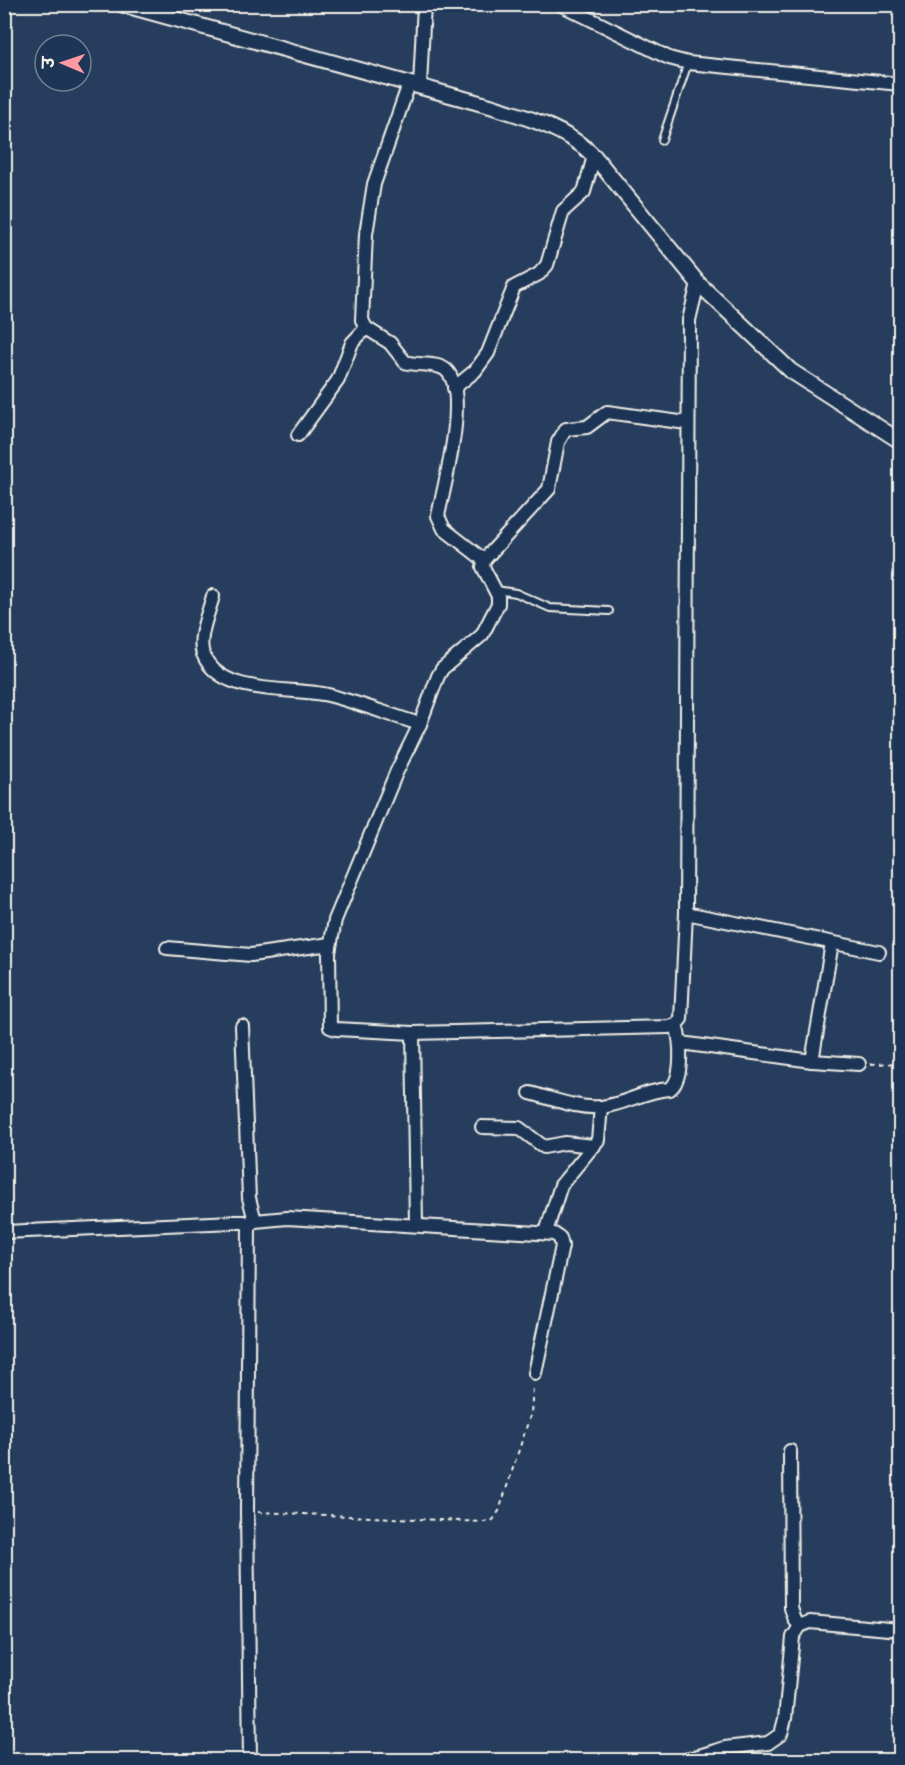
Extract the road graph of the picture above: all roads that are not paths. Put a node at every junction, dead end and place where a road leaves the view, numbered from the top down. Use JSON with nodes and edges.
{"nodes":[{"id":1,"x":121,"y":4,"type":"edge"},
{"id":2,"x":424,"y":4,"type":"edge"},
{"id":3,"x":560,"y":4,"type":"edge"},
{"id":4,"x":688,"y":63,"type":"junction"},
{"id":5,"x":900,"y":84,"type":"edge"},
{"id":6,"x":414,"y":85,"type":"junction"},
{"id":7,"x":662,"y":140,"type":"dead end"},
{"id":8,"x":594,"y":156,"type":"junction"},
{"id":9,"x":698,"y":283,"type":"junction"},
{"id":10,"x":366,"y":328,"type":"junction"},
{"id":11,"x":454,"y":388,"type":"junction"},
{"id":12,"x":687,"y":423,"type":"junction"},
{"id":13,"x":298,"y":435,"type":"dead end"},
{"id":14,"x":900,"y":441,"type":"edge"},
{"id":15,"x":484,"y":560,"type":"junction"},
{"id":16,"x":495,"y":590,"type":"junction"},
{"id":17,"x":213,"y":596,"type":"dead end"},
{"id":18,"x":609,"y":611,"type":"dead end"},
{"id":19,"x":420,"y":724,"type":"junction"},
{"id":20,"x":686,"y":913,"type":"junction"},
{"id":21,"x":832,"y":943,"type":"junction"},
{"id":22,"x":330,"y":944,"type":"junction"},
{"id":23,"x":167,"y":948,"type":"dead end"},
{"id":24,"x":879,"y":952,"type":"dead end"},
{"id":25,"x":676,"y":1025,"type":"junction"},
{"id":26,"x":242,"y":1026,"type":"dead end"},
{"id":27,"x":413,"y":1033,"type":"junction"},
{"id":28,"x":681,"y":1043,"type":"junction"},
{"id":29,"x":812,"y":1061,"type":"junction"},
{"id":30,"x":860,"y":1064,"type":"road end"},
{"id":31,"x":530,"y":1093,"type":"dead end"},
{"id":32,"x":601,"y":1107,"type":"junction"},
{"id":33,"x":482,"y":1127,"type":"dead end"},
{"id":34,"x":594,"y":1146,"type":"junction"},
{"id":35,"x":252,"y":1223,"type":"junction"},
{"id":36,"x":416,"y":1224,"type":"junction"},
{"id":37,"x":4,"y":1232,"type":"edge"},
{"id":38,"x":546,"y":1232,"type":"junction"},
{"id":39,"x":535,"y":1373,"type":"road end"},
{"id":40,"x":790,"y":1450,"type":"dead end"},
{"id":41,"x":800,"y":1626,"type":"junction"},
{"id":42,"x":900,"y":1630,"type":"edge"},
{"id":43,"x":712,"y":1756,"type":"edge"},
{"id":44,"x":250,"y":1761,"type":"edge"},
{"id":45,"x":686,"y":1761,"type":"edge"}],
"edges":[{"from":1,"to":6,"type":"street"},
{"from":2,"to":6,"type":"street"},
{"from":3,"to":4,"type":"street"},
{"from":4,"to":5,"type":"street"},
{"from":4,"to":7,"type":"lane"},
{"from":6,"to":8,"type":"street"},
{"from":6,"to":10,"type":"street"},
{"from":8,"to":9,"type":"street"},
{"from":8,"to":11,"type":"street"},
{"from":9,"to":12,"type":"street"},
{"from":9,"to":14,"type":"street"},
{"from":10,"to":11,"type":"street"},
{"from":10,"to":13,"type":"street"},
{"from":11,"to":15,"type":"street"},
{"from":12,"to":15,"type":"street"},
{"from":12,"to":20,"type":"street"},
{"from":15,"to":16,"type":"street"},
{"from":16,"to":18,"type":"lane"},
{"from":16,"to":19,"type":"street"},
{"from":17,"to":19,"type":"street"},
{"from":19,"to":22,"type":"street"},
{"from":20,"to":21,"type":"street"},
{"from":20,"to":25,"type":"street"},
{"from":21,"to":24,"type":"street"},
{"from":21,"to":29,"type":"street"},
{"from":22,"to":23,"type":"street"},
{"from":22,"to":27,"type":"street"},
{"from":25,"to":27,"type":"street"},
{"from":25,"to":28,"type":"street"},
{"from":26,"to":35,"type":"street"},
{"from":27,"to":36,"type":"street"},
{"from":28,"to":29,"type":"street"},
{"from":28,"to":32,"type":"street"},
{"from":29,"to":30,"type":"street"},
{"from":31,"to":32,"type":"street"},
{"from":32,"to":34,"type":"street"},
{"from":33,"to":34,"type":"street"},
{"from":34,"to":38,"type":"street"},
{"from":35,"to":36,"type":"street"},
{"from":35,"to":37,"type":"street"},
{"from":35,"to":44,"type":"street"},
{"from":36,"to":38,"type":"street"},
{"from":38,"to":39,"type":"street"},
{"from":40,"to":41,"type":"street"},
{"from":41,"to":42,"type":"street"},
{"from":41,"to":43,"type":"street"},
{"from":43,"to":45,"type":"street"}]}
